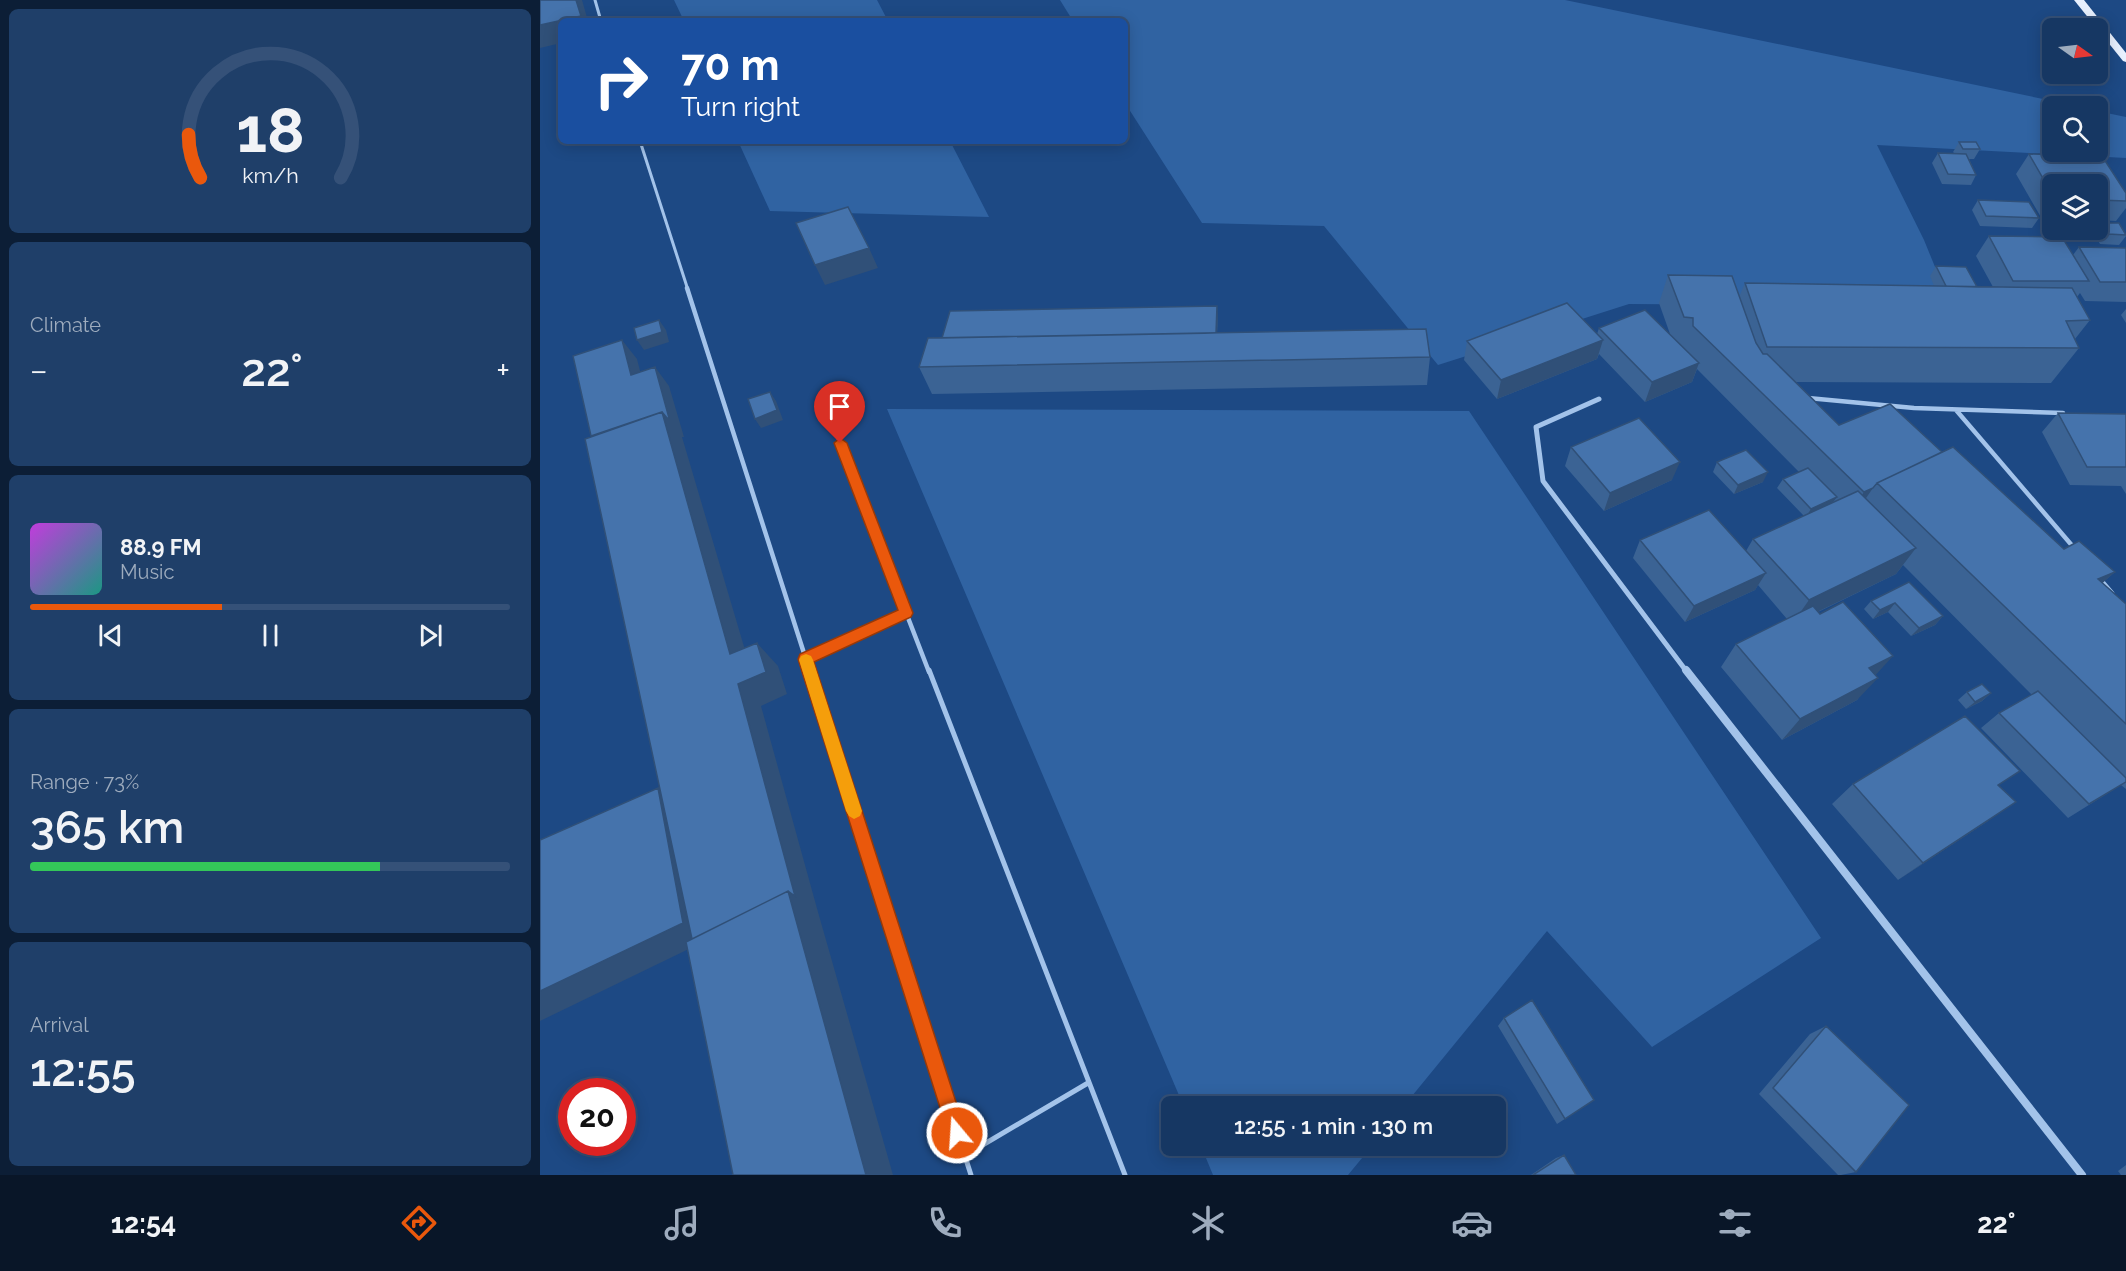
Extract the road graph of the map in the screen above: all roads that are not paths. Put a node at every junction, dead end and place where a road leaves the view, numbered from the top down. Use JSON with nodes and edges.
{"nodes":[{"id":1,"x":595,"y":0,"type":"edge"},
{"id":2,"x":2079,"y":0,"type":"edge"},
{"id":3,"x":601,"y":18,"type":"edge"},
{"id":4,"x":2126,"y":59,"type":"edge"},
{"id":5,"x":641,"y":144,"type":"edge"},
{"id":6,"x":1803,"y":398,"type":"edge"},
{"id":7,"x":1599,"y":399,"type":"dead end"},
{"id":8,"x":1956,"y":410,"type":"junction"},
{"id":9,"x":2071,"y":413,"type":"edge"},
{"id":10,"x":832,"y":421,"type":"dead end"},
{"id":11,"x":2078,"y":553,"type":"edge"},
{"id":12,"x":2093,"y":570,"type":"edge"},
{"id":13,"x":2114,"y":595,"type":"edge"},
{"id":14,"x":906,"y":613,"type":"junction"},
{"id":15,"x":806,"y":659,"type":"junction"},
{"id":16,"x":1088,"y":1083,"type":"junction"},
{"id":17,"x":964,"y":1156,"type":"junction"},
{"id":18,"x":970,"y":1175,"type":"edge"},
{"id":19,"x":1125,"y":1175,"type":"edge"},
{"id":20,"x":2082,"y":1175,"type":"edge"}],
"edges":[{"from":1,"to":3,"type":"lane"},
{"from":2,"to":4,"type":"main road"},
{"from":5,"to":15,"type":"lane"},
{"from":6,"to":8,"type":"lane"},
{"from":7,"to":20,"type":"street"},
{"from":8,"to":9,"type":"lane"},
{"from":8,"to":11,"type":"lane"},
{"from":10,"to":14,"type":"lane"},
{"from":12,"to":13,"type":"lane"},
{"from":14,"to":15,"type":"lane"},
{"from":14,"to":16,"type":"lane"},
{"from":15,"to":17,"type":"lane"},
{"from":16,"to":17,"type":"lane"},
{"from":16,"to":19,"type":"lane"},
{"from":17,"to":18,"type":"lane"}]}
